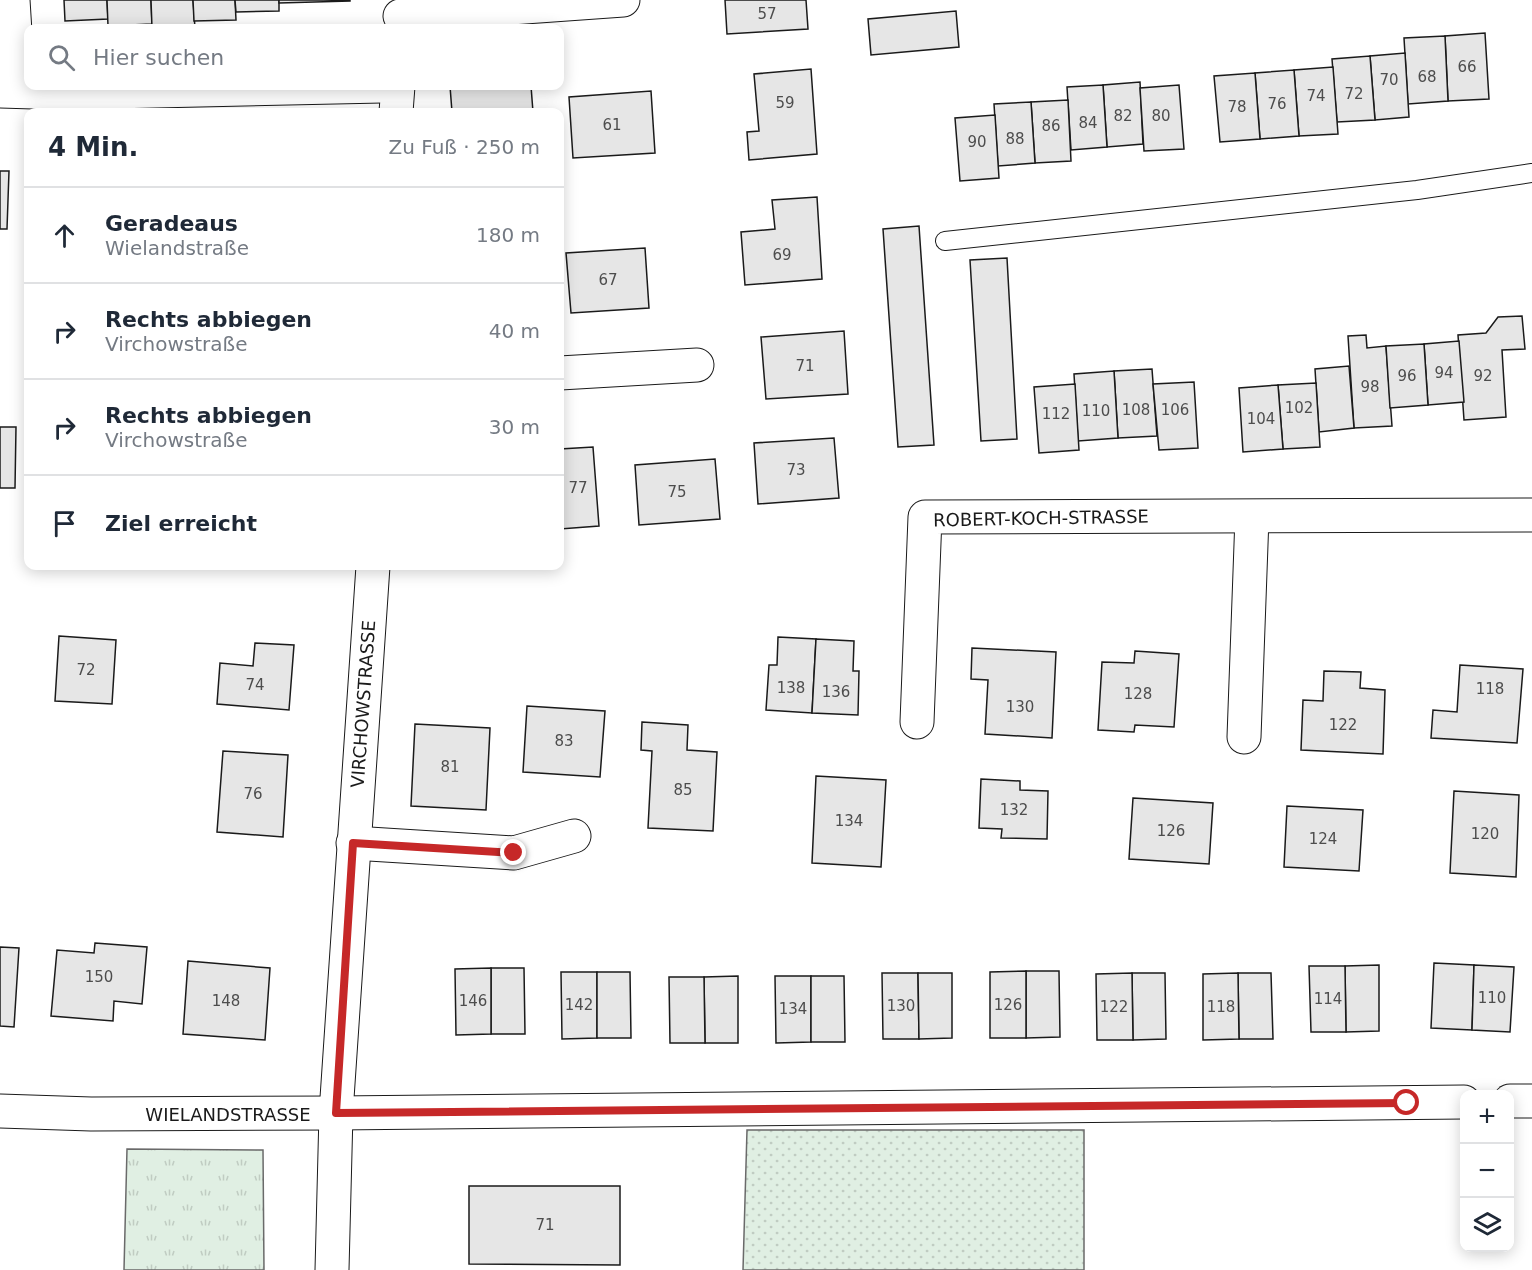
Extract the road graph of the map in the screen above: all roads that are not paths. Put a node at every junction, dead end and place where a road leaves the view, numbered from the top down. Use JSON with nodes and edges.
{"nodes":[{"id":1,"x":13,"y":0,"type":"edge"},
{"id":2,"x":623,"y":0,"type":"edge"},
{"id":3,"x":399,"y":15,"type":"edge"},
{"id":4,"x":201,"y":90,"type":"edge"},
{"id":5,"x":398,"y":90,"type":"edge"},
{"id":6,"x":8,"y":91,"type":"edge"},
{"id":7,"x":396,"y":108,"type":"edge"},
{"id":8,"x":1532,"y":173,"type":"edge"},
{"id":9,"x":945,"y":242,"type":"dead end"},
{"id":10,"x":697,"y":365,"type":"dead end"},
{"id":11,"x":564,"y":373,"type":"edge"},
{"id":12,"x":1532,"y":515,"type":"edge"},
{"id":13,"x":1252,"y":517,"type":"junction"},
{"id":14,"x":373,"y":570,"type":"edge"},
{"id":15,"x":917,"y":722,"type":"dead end"},
{"id":16,"x":1244,"y":737,"type":"dead end"},
{"id":17,"x":574,"y":836,"type":"dead end"},
{"id":18,"x":353,"y":843,"type":"junction"},
{"id":19,"x":1514,"y":1101,"type":"edge"},
{"id":20,"x":1532,"y":1101,"type":"edge"},
{"id":21,"x":1460,"y":1102,"type":"edge"},
{"id":22,"x":0,"y":1111,"type":"edge"},
{"id":23,"x":336,"y":1113,"type":"junction"},
{"id":24,"x":332,"y":1270,"type":"edge"}],
"edges":[{"from":1,"to":6,"type":"street"},
{"from":2,"to":3,"type":"street"},
{"from":4,"to":6,"type":"street"},
{"from":5,"to":7,"type":"street"},
{"from":8,"to":9,"type":"lane"},
{"from":10,"to":11,"type":"street"},
{"from":12,"to":13,"type":"street","name":"ROBERT-KOCH-STRASSE"},
{"from":13,"to":15,"type":"street","name":"ROBERT-KOCH-STRASSE"},
{"from":13,"to":16,"type":"street"},
{"from":14,"to":18,"type":"street","name":"VIRCHOWSTRASSE"},
{"from":17,"to":18,"type":"street"},
{"from":18,"to":23,"type":"street","name":"VIRCHOWSTRASSE"},
{"from":19,"to":20,"type":"street"},
{"from":21,"to":23,"type":"street","name":"WIELANDSTRASSE"},
{"from":22,"to":23,"type":"street","name":"WIELANDSTRASSE"},
{"from":23,"to":24,"type":"street","name":"VIRCHOWSTRASSE"}]}
